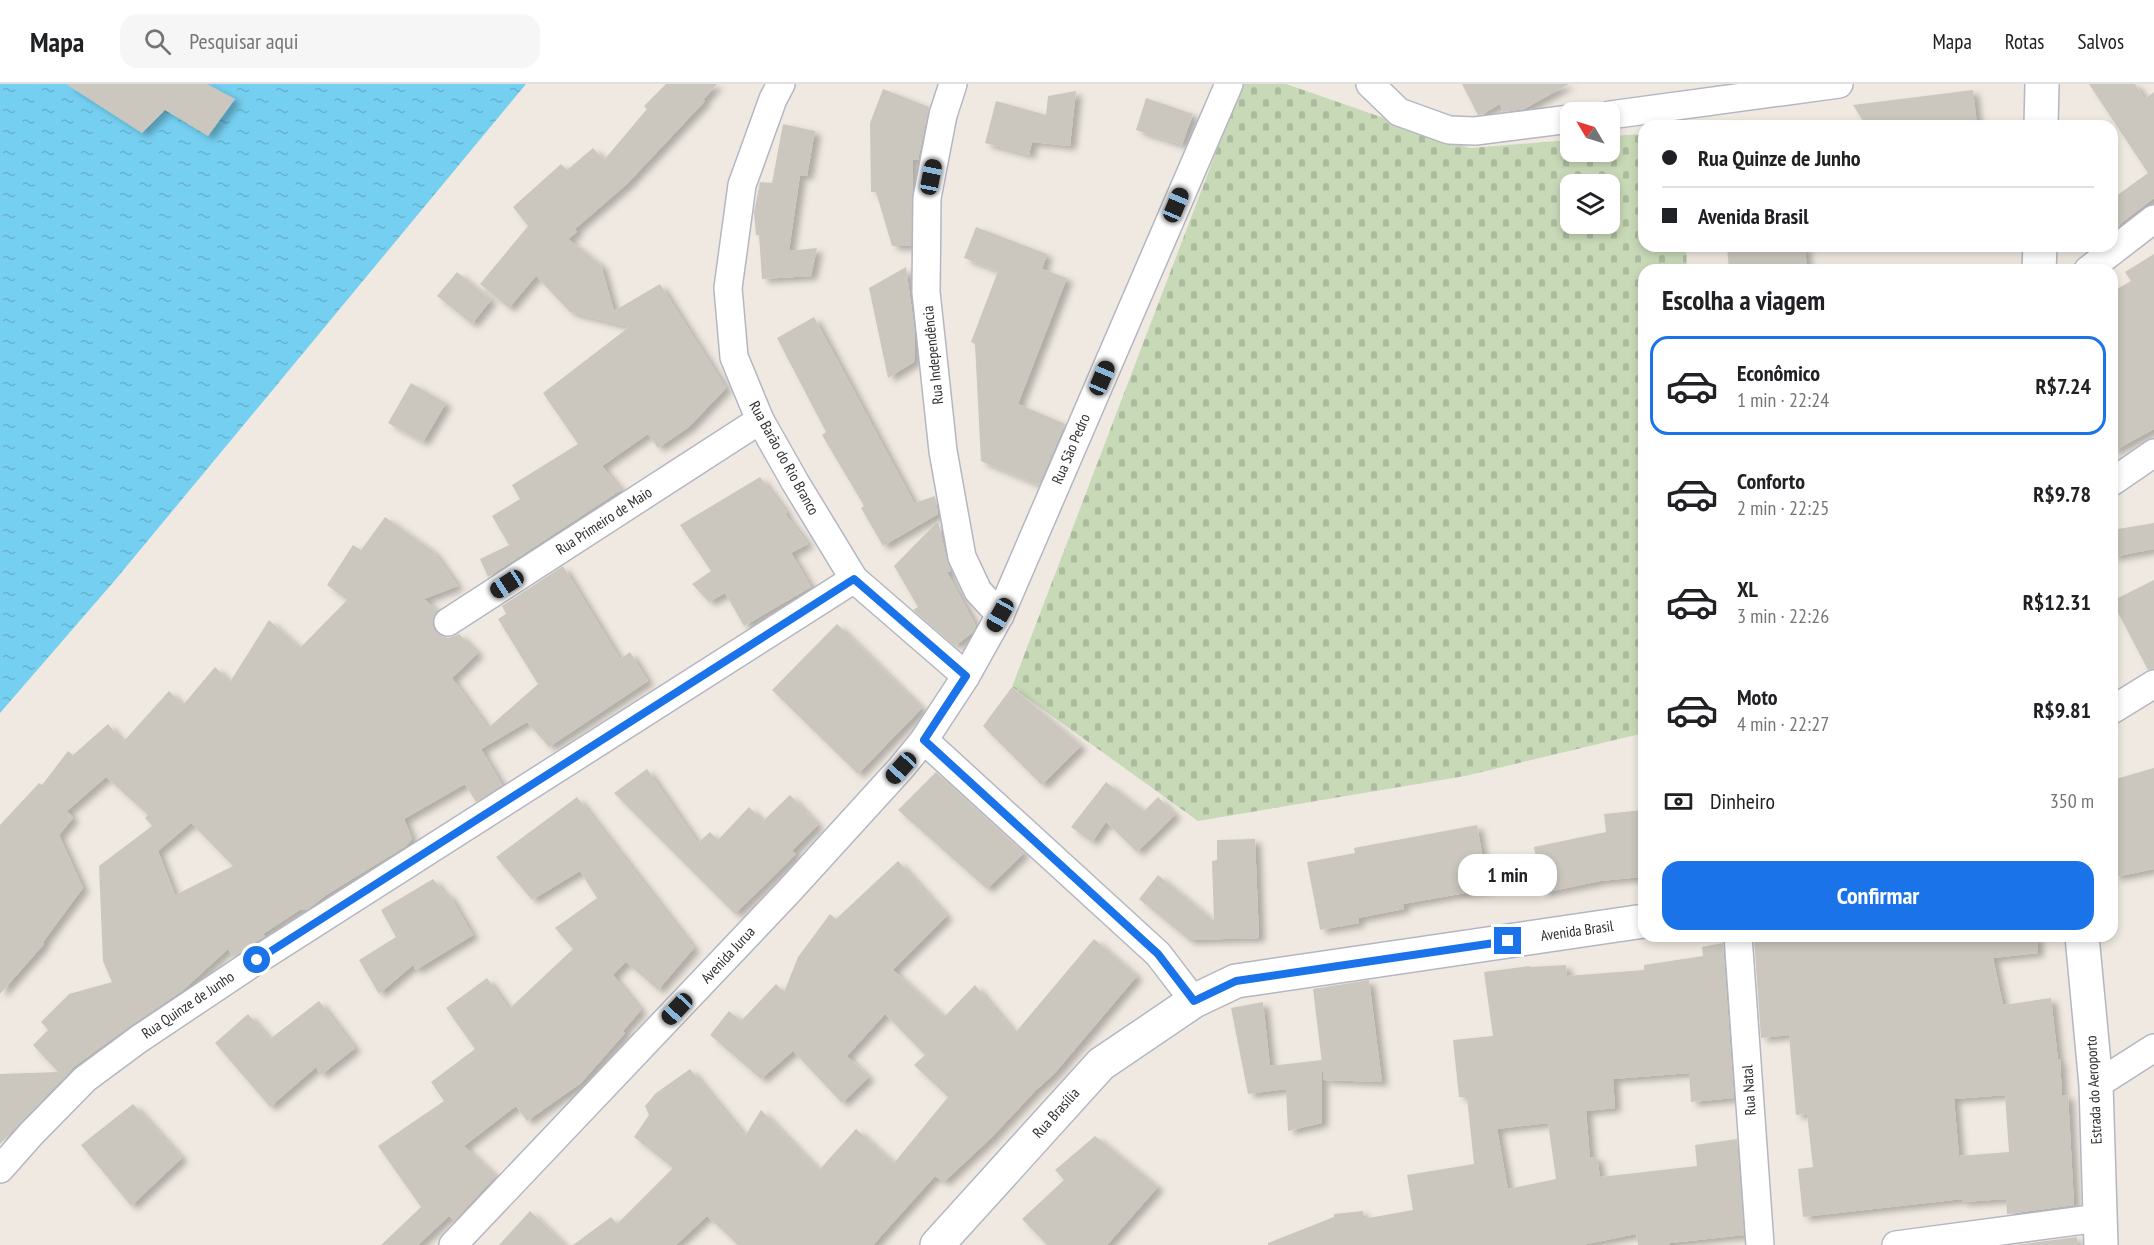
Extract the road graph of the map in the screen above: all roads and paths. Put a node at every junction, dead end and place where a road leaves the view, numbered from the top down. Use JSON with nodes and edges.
{"nodes":[{"id":1,"x":781,"y":84,"type":"edge"},
{"id":2,"x":953,"y":84,"type":"edge"},
{"id":3,"x":1229,"y":84,"type":"edge"},
{"id":4,"x":1370,"y":84,"type":"edge"},
{"id":5,"x":1839,"y":84,"type":"edge"},
{"id":6,"x":2042,"y":84,"type":"edge"},
{"id":7,"x":1620,"y":114,"type":"edge"},
{"id":8,"x":1560,"y":120,"type":"edge"},
{"id":9,"x":2041,"y":120,"type":"edge"},
{"id":10,"x":2154,"y":219,"type":"edge"},
{"id":11,"x":2118,"y":247,"type":"edge"},
{"id":12,"x":2111,"y":252,"type":"edge"},
{"id":13,"x":2096,"y":264,"type":"edge"},
{"id":14,"x":760,"y":420,"type":"junction"},
{"id":15,"x":2154,"y":453,"type":"edge"},
{"id":16,"x":2118,"y":478,"type":"edge"},
{"id":17,"x":854,"y":579,"type":"junction"},
{"id":18,"x":1000,"y":615,"type":"junction"},
{"id":19,"x":448,"y":622,"type":"dead end"},
{"id":20,"x":966,"y":676,"type":"junction"},
{"id":21,"x":2154,"y":684,"type":"edge"},
{"id":22,"x":2118,"y":706,"type":"edge"},
{"id":23,"x":924,"y":740,"type":"junction"},
{"id":24,"x":1638,"y":922,"type":"edge"},
{"id":25,"x":1738,"y":942,"type":"edge"},
{"id":26,"x":2083,"y":942,"type":"edge"},
{"id":27,"x":1194,"y":1001,"type":"junction"},
{"id":28,"x":2154,"y":1048,"type":"edge"},
{"id":29,"x":2096,"y":1085,"type":"junction"},
{"id":30,"x":0,"y":1169,"type":"edge"},
{"id":31,"x":2100,"y":1232,"type":"edge"},
{"id":32,"x":453,"y":1245,"type":"edge"},
{"id":33,"x":937,"y":1245,"type":"edge"},
{"id":34,"x":1760,"y":1245,"type":"edge"},
{"id":35,"x":1896,"y":1245,"type":"edge"}],
"edges":[{"from":1,"to":14,"type":"street","name":"Rua Barão do Rio Branco"},
{"from":2,"to":18,"type":"street","name":"Rua Independência"},
{"from":3,"to":18,"type":"street","name":"Rua São Pedro"},
{"from":4,"to":8,"type":"street"},
{"from":5,"to":7,"type":"street"},
{"from":6,"to":9,"type":"street"},
{"from":10,"to":11,"type":"street"},
{"from":12,"to":13,"type":"street"},
{"from":14,"to":17,"type":"street","name":"Rua Barão do Rio Branco"},
{"from":14,"to":19,"type":"street","name":"Rua Primeiro de Maio"},
{"from":15,"to":16,"type":"street"},
{"from":17,"to":20,"type":"street","name":"Rua Barão do Rio Branco"},
{"from":17,"to":30,"type":"street","name":"Rua Quinze de Junho"},
{"from":18,"to":20,"type":"street","name":"Rua São Pedro"},
{"from":20,"to":23,"type":"street","name":"Rua São Pedro"},
{"from":21,"to":22,"type":"street"},
{"from":23,"to":27,"type":"street"},
{"from":23,"to":32,"type":"street","name":"Avenida Jurua"},
{"from":24,"to":27,"type":"street","name":"Avenida Brasil"},
{"from":25,"to":34,"type":"street","name":"Rua Natal"},
{"from":26,"to":29,"type":"street","name":"Estrada do Aeroporto"},
{"from":27,"to":33,"type":"street","name":"Rua Brasília"},
{"from":28,"to":29,"type":"street"},
{"from":29,"to":31,"type":"street","name":"Estrada do Aeroporto"},
{"from":31,"to":35,"type":"street"}]}
